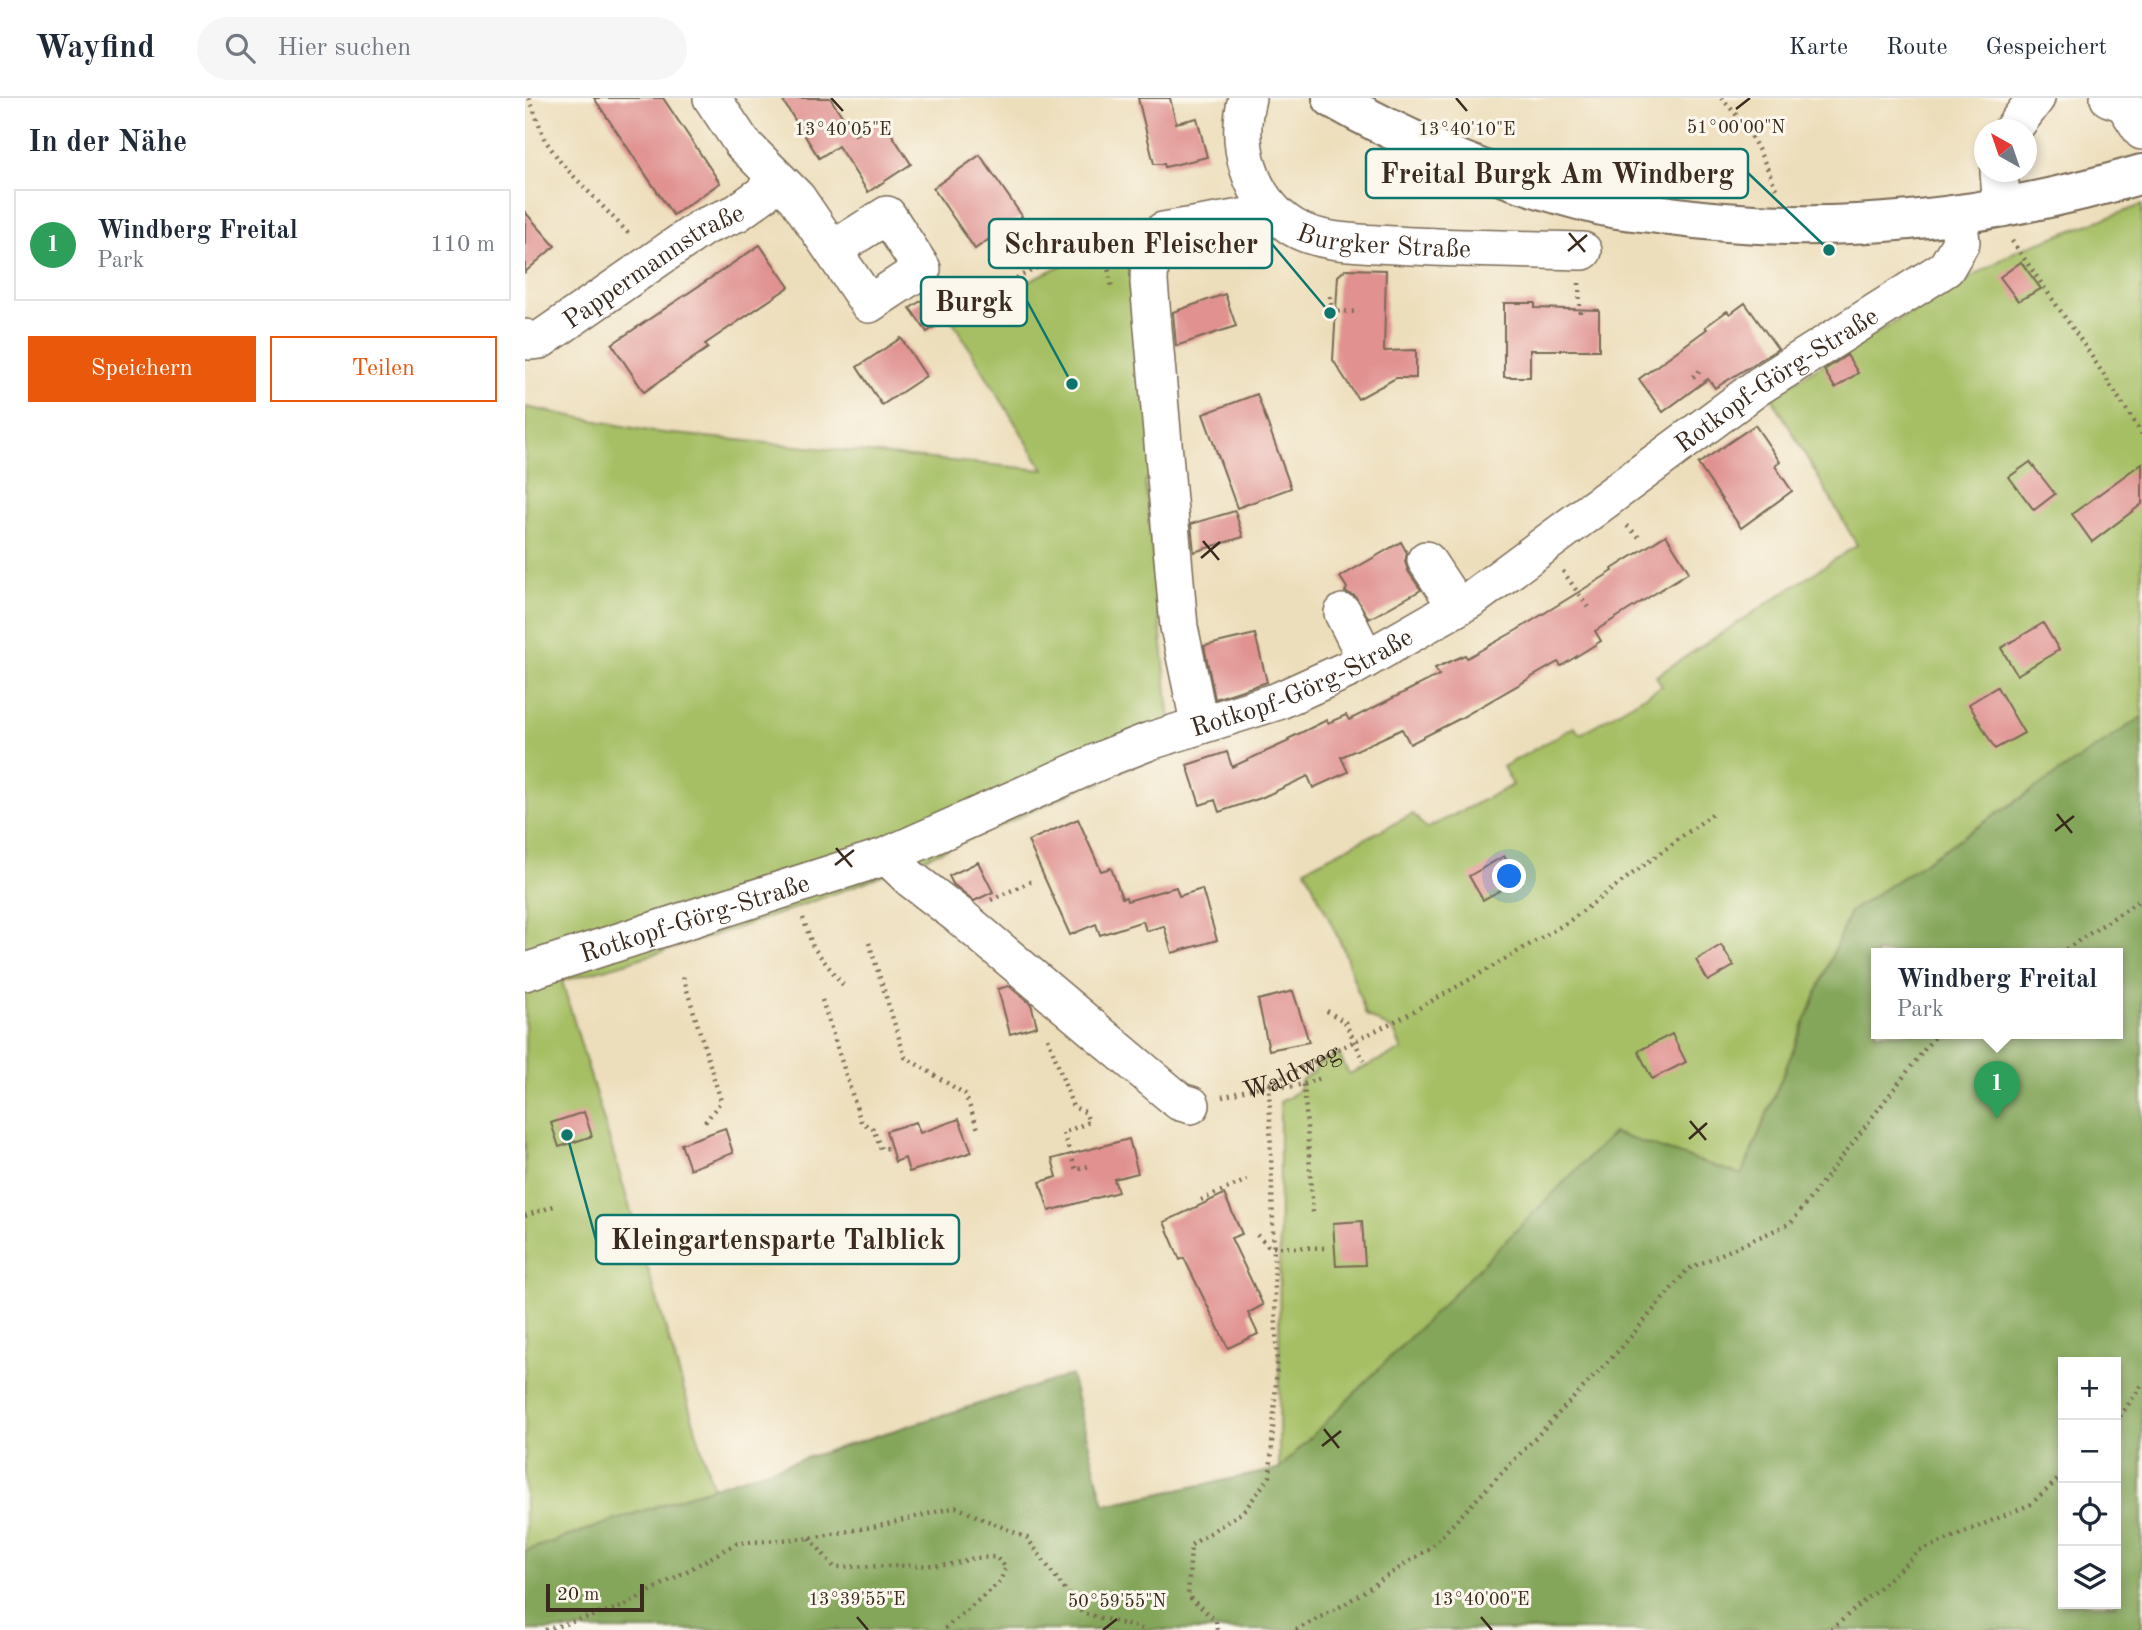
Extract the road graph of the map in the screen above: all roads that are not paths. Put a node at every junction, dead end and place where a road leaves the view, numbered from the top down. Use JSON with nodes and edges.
{"nodes":[{"id":1,"x":712,"y":98,"type":"edge"},
{"id":2,"x":1247,"y":98,"type":"edge"},
{"id":3,"x":1332,"y":98,"type":"edge"},
{"id":4,"x":2036,"y":98,"type":"edge"},
{"id":5,"x":2109,"y":98,"type":"edge"},
{"id":6,"x":2020,"y":119,"type":"edge"},
{"id":7,"x":2142,"y":131,"type":"edge"},
{"id":8,"x":2142,"y":174,"type":"edge"},
{"id":9,"x":775,"y":177,"type":"junction"},
{"id":10,"x":1269,"y":206,"type":"junction"},
{"id":11,"x":2004,"y":207,"type":"edge"},
{"id":12,"x":1958,"y":214,"type":"junction"},
{"id":13,"x":834,"y":249,"type":"junction"},
{"id":14,"x":1581,"y":265,"type":"road end"},
{"id":15,"x":525,"y":338,"type":"edge"},
{"id":16,"x":1426,"y":560,"type":"dead end"},
{"id":17,"x":1457,"y":607,"type":"junction"},
{"id":18,"x":1343,"y":613,"type":"dead end"},
{"id":19,"x":1366,"y":659,"type":"junction"},
{"id":20,"x":1203,"y":724,"type":"junction"},
{"id":21,"x":887,"y":856,"type":"junction"},
{"id":22,"x":525,"y":972,"type":"edge"},
{"id":23,"x":1191,"y":1105,"type":"road end"}],
"edges":[{"from":1,"to":9,"type":"street"},
{"from":2,"to":10,"type":"street","name":"Burgker Straße"},
{"from":3,"to":12,"type":"main road"},
{"from":4,"to":6,"type":"street"},
{"from":5,"to":7,"type":"street"},
{"from":8,"to":11,"type":"main road"},
{"from":9,"to":13,"type":"street"},
{"from":9,"to":15,"type":"street","name":"Pappermannstraße"},
{"from":10,"to":14,"type":"street","name":"Burgker Straße"},
{"from":10,"to":20,"type":"street"},
{"from":11,"to":12,"type":"main road"},
{"from":12,"to":17,"type":"street","name":"Rotkopf-Görg-Straße"},
{"from":13,"to":13,"type":"street"},
{"from":16,"to":17,"type":"street"},
{"from":17,"to":19,"type":"street","name":"Rotkopf-Görg-Straße"},
{"from":18,"to":19,"type":"street"},
{"from":19,"to":20,"type":"street","name":"Rotkopf-Görg-Straße"},
{"from":20,"to":21,"type":"street","name":"Rotkopf-Görg-Straße"},
{"from":21,"to":22,"type":"street","name":"Rotkopf-Görg-Straße"},
{"from":21,"to":23,"type":"street"}]}
